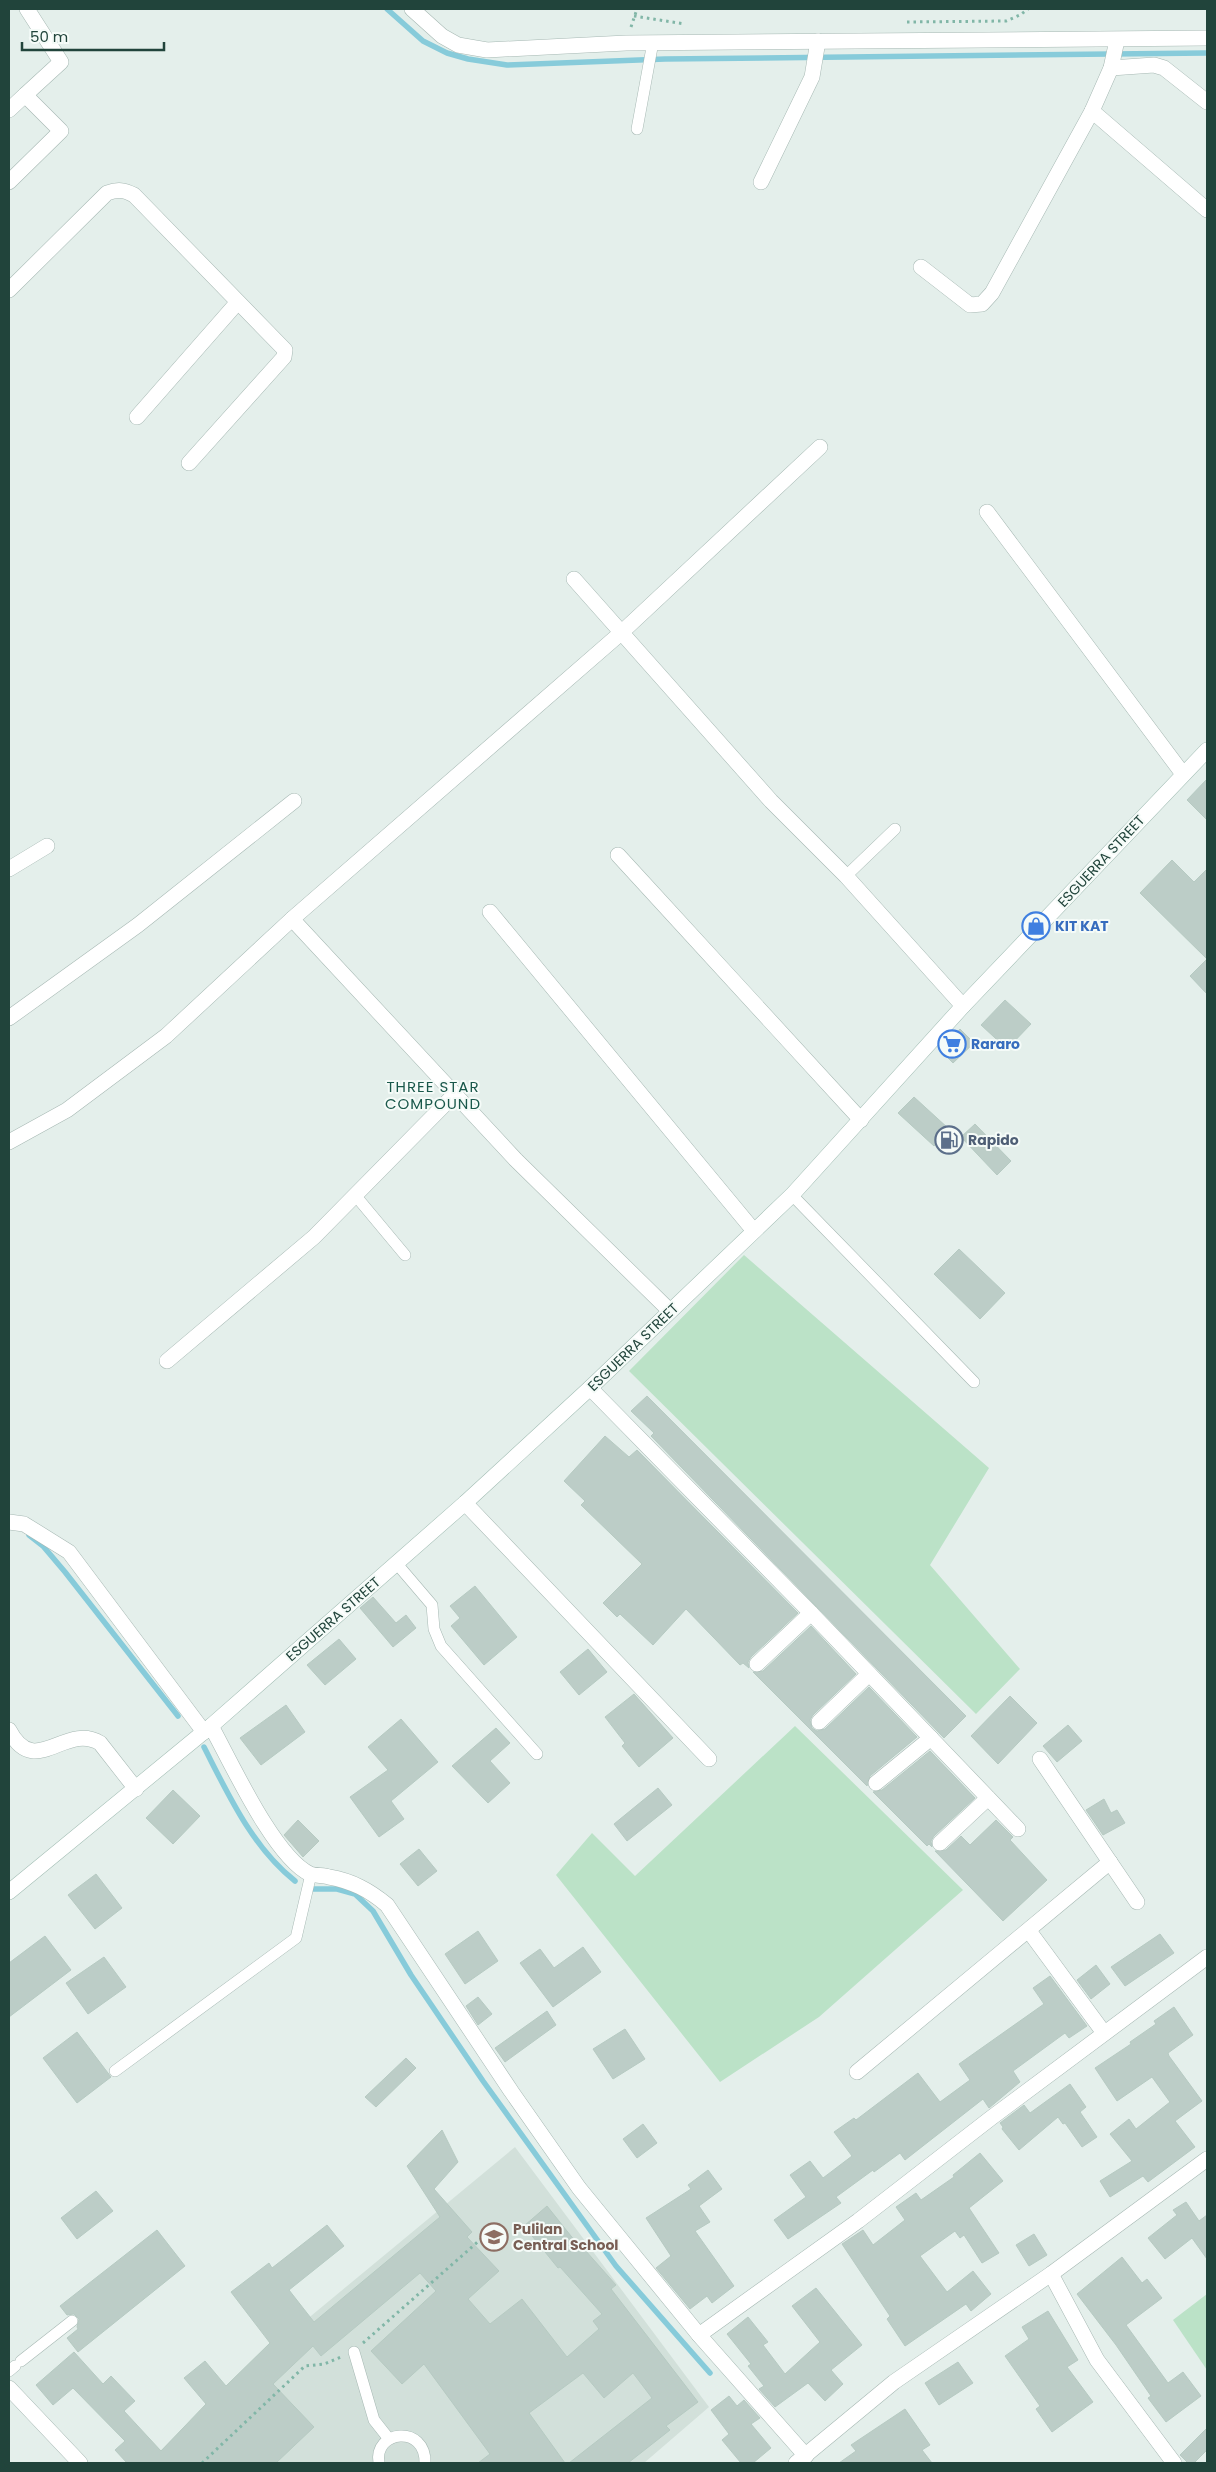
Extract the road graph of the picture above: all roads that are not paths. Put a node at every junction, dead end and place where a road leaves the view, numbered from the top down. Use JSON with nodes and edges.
{"nodes":[{"id":1,"x":27,"y":9,"type":"edge"},
{"id":2,"x":412,"y":9,"type":"edge"},
{"id":3,"x":1207,"y":38,"type":"edge"},
{"id":4,"x":1117,"y":40,"type":"junction"},
{"id":5,"x":818,"y":45,"type":"junction"},
{"id":6,"x":652,"y":47,"type":"junction"},
{"id":7,"x":1112,"y":68,"type":"junction"},
{"id":8,"x":25,"y":95,"type":"junction"},
{"id":9,"x":1207,"y":102,"type":"edge"},
{"id":10,"x":9,"y":110,"type":"edge"},
{"id":11,"x":1092,"y":111,"type":"junction"},
{"id":12,"x":637,"y":128,"type":"dead end"},
{"id":13,"x":9,"y":182,"type":"edge"},
{"id":14,"x":761,"y":182,"type":"dead end"},
{"id":15,"x":1207,"y":210,"type":"edge"},
{"id":16,"x":921,"y":267,"type":"dead end"},
{"id":17,"x":9,"y":290,"type":"edge"},
{"id":18,"x":237,"y":303,"type":"junction"},
{"id":19,"x":137,"y":418,"type":"dead end"},
{"id":20,"x":820,"y":447,"type":"dead end"},
{"id":21,"x":189,"y":463,"type":"dead end"},
{"id":22,"x":987,"y":512,"type":"dead end"},
{"id":23,"x":574,"y":579,"type":"dead end"},
{"id":24,"x":622,"y":632,"type":"junction"},
{"id":25,"x":1207,"y":750,"type":"edge"},
{"id":26,"x":1183,"y":774,"type":"junction"},
{"id":27,"x":294,"y":801,"type":"dead end"},
{"id":28,"x":895,"y":829,"type":"dead end"},
{"id":29,"x":47,"y":846,"type":"dead end"},
{"id":30,"x":618,"y":855,"type":"dead end"},
{"id":31,"x":9,"y":868,"type":"edge"},
{"id":32,"x":846,"y":876,"type":"junction"},
{"id":33,"x":490,"y":912,"type":"dead end"},
{"id":34,"x":292,"y":919,"type":"junction"},
{"id":35,"x":963,"y":1006,"type":"junction"},
{"id":36,"x":9,"y":1018,"type":"edge"},
{"id":37,"x":455,"y":1094,"type":"junction"},
{"id":38,"x":861,"y":1120,"type":"junction"},
{"id":39,"x":9,"y":1142,"type":"edge"},
{"id":40,"x":792,"y":1195,"type":"junction"},
{"id":41,"x":355,"y":1196,"type":"junction"},
{"id":42,"x":754,"y":1231,"type":"junction"},
{"id":43,"x":405,"y":1255,"type":"dead end"},
{"id":44,"x":670,"y":1312,"type":"junction"},
{"id":45,"x":167,"y":1360,"type":"dead end"},
{"id":46,"x":974,"y":1382,"type":"dead end"},
{"id":47,"x":590,"y":1388,"type":"junction"},
{"id":48,"x":465,"y":1503,"type":"junction"},
{"id":49,"x":9,"y":1522,"type":"edge"},
{"id":50,"x":396,"y":1564,"type":"junction"},
{"id":51,"x":811,"y":1613,"type":"junction"},
{"id":52,"x":757,"y":1664,"type":"dead end"},
{"id":53,"x":869,"y":1674,"type":"junction"},
{"id":54,"x":819,"y":1722,"type":"dead end"},
{"id":55,"x":208,"y":1729,"type":"junction"},
{"id":56,"x":9,"y":1730,"type":"edge"},
{"id":57,"x":930,"y":1738,"type":"junction"},
{"id":58,"x":537,"y":1754,"type":"dead end"},
{"id":59,"x":709,"y":1759,"type":"dead end"},
{"id":60,"x":1040,"y":1759,"type":"dead end"},
{"id":61,"x":876,"y":1783,"type":"dead end"},
{"id":62,"x":136,"y":1789,"type":"junction"},
{"id":63,"x":988,"y":1798,"type":"junction"},
{"id":64,"x":1018,"y":1829,"type":"dead end"},
{"id":65,"x":940,"y":1843,"type":"dead end"},
{"id":66,"x":1110,"y":1862,"type":"junction"},
{"id":67,"x":311,"y":1874,"type":"junction"},
{"id":68,"x":9,"y":1892,"type":"edge"},
{"id":69,"x":1137,"y":1902,"type":"dead end"},
{"id":70,"x":1029,"y":1931,"type":"junction"},
{"id":71,"x":1207,"y":1957,"type":"edge"},
{"id":72,"x":1104,"y":2033,"type":"junction"},
{"id":73,"x":114,"y":2071,"type":"dead end"},
{"id":74,"x":857,"y":2072,"type":"dead end"},
{"id":75,"x":1207,"y":2159,"type":"edge"},
{"id":76,"x":1051,"y":2274,"type":"junction"},
{"id":77,"x":72,"y":2321,"type":"dead end"},
{"id":78,"x":699,"y":2335,"type":"junction"},
{"id":79,"x":354,"y":2352,"type":"road end"},
{"id":80,"x":15,"y":2366,"type":"edge"},
{"id":81,"x":9,"y":2388,"type":"edge"},
{"id":82,"x":389,"y":2439,"type":"junction"},
{"id":83,"x":801,"y":2460,"type":"edge"},
{"id":84,"x":80,"y":2463,"type":"edge"},
{"id":85,"x":379,"y":2463,"type":"edge"},
{"id":86,"x":426,"y":2463,"type":"edge"},
{"id":87,"x":1174,"y":2463,"type":"edge"}],
"edges":[{"from":1,"to":8,"type":"street"},
{"from":2,"to":6,"type":"street"},
{"from":3,"to":4,"type":"street"},
{"from":4,"to":5,"type":"street"},
{"from":4,"to":7,"type":"street"},
{"from":5,"to":6,"type":"street"},
{"from":5,"to":14,"type":"street"},
{"from":6,"to":12,"type":"lane"},
{"from":7,"to":9,"type":"street"},
{"from":7,"to":11,"type":"street"},
{"from":8,"to":10,"type":"street"},
{"from":8,"to":13,"type":"street"},
{"from":11,"to":15,"type":"street"},
{"from":11,"to":16,"type":"street"},
{"from":17,"to":18,"type":"street"},
{"from":18,"to":19,"type":"street"},
{"from":18,"to":21,"type":"street"},
{"from":20,"to":24,"type":"street"},
{"from":22,"to":26,"type":"street"},
{"from":23,"to":24,"type":"street"},
{"from":24,"to":32,"type":"street"},
{"from":24,"to":34,"type":"street"},
{"from":25,"to":26,"type":"street","name":"ESGUERRA STREET"},
{"from":26,"to":35,"type":"street","name":"ESGUERRA STREET"},
{"from":27,"to":36,"type":"street"},
{"from":28,"to":32,"type":"lane"},
{"from":29,"to":31,"type":"street"},
{"from":30,"to":38,"type":"street"},
{"from":32,"to":35,"type":"street"},
{"from":33,"to":42,"type":"street"},
{"from":34,"to":37,"type":"street"},
{"from":34,"to":39,"type":"street"},
{"from":35,"to":38,"type":"street","name":"ESGUERRA STREET"},
{"from":37,"to":41,"type":"street"},
{"from":37,"to":44,"type":"street"},
{"from":38,"to":40,"type":"street","name":"ESGUERRA STREET"},
{"from":40,"to":42,"type":"street","name":"ESGUERRA STREET"},
{"from":40,"to":46,"type":"lane"},
{"from":41,"to":43,"type":"lane"},
{"from":41,"to":45,"type":"street"},
{"from":42,"to":44,"type":"street","name":"ESGUERRA STREET"},
{"from":44,"to":47,"type":"street","name":"ESGUERRA STREET"},
{"from":47,"to":48,"type":"street","name":"ESGUERRA STREET"},
{"from":47,"to":51,"type":"street"},
{"from":48,"to":50,"type":"street","name":"ESGUERRA STREET"},
{"from":48,"to":59,"type":"street"},
{"from":49,"to":55,"type":"street"},
{"from":50,"to":55,"type":"street","name":"ESGUERRA STREET"},
{"from":50,"to":58,"type":"lane"},
{"from":51,"to":52,"type":"street"},
{"from":51,"to":53,"type":"street"},
{"from":53,"to":54,"type":"street"},
{"from":53,"to":57,"type":"street"},
{"from":55,"to":62,"type":"street","name":"ESGUERRA STREET"},
{"from":55,"to":67,"type":"street"},
{"from":56,"to":62,"type":"street"},
{"from":57,"to":61,"type":"street"},
{"from":57,"to":63,"type":"street"},
{"from":60,"to":66,"type":"street"},
{"from":62,"to":68,"type":"street","name":"ESGUERRA STREET"},
{"from":63,"to":64,"type":"street"},
{"from":63,"to":65,"type":"street"},
{"from":66,"to":69,"type":"street"},
{"from":66,"to":70,"type":"street"},
{"from":67,"to":73,"type":"lane"},
{"from":67,"to":78,"type":"street"},
{"from":70,"to":72,"type":"street"},
{"from":70,"to":74,"type":"street"},
{"from":71,"to":72,"type":"street"},
{"from":72,"to":78,"type":"street"},
{"from":75,"to":76,"type":"street"},
{"from":76,"to":83,"type":"street"},
{"from":76,"to":87,"type":"street"},
{"from":77,"to":80,"type":"lane"},
{"from":78,"to":83,"type":"street"},
{"from":79,"to":82,"type":"lane"},
{"from":81,"to":84,"type":"street"},
{"from":82,"to":85,"type":"lane"},
{"from":82,"to":86,"type":"lane"}]}
